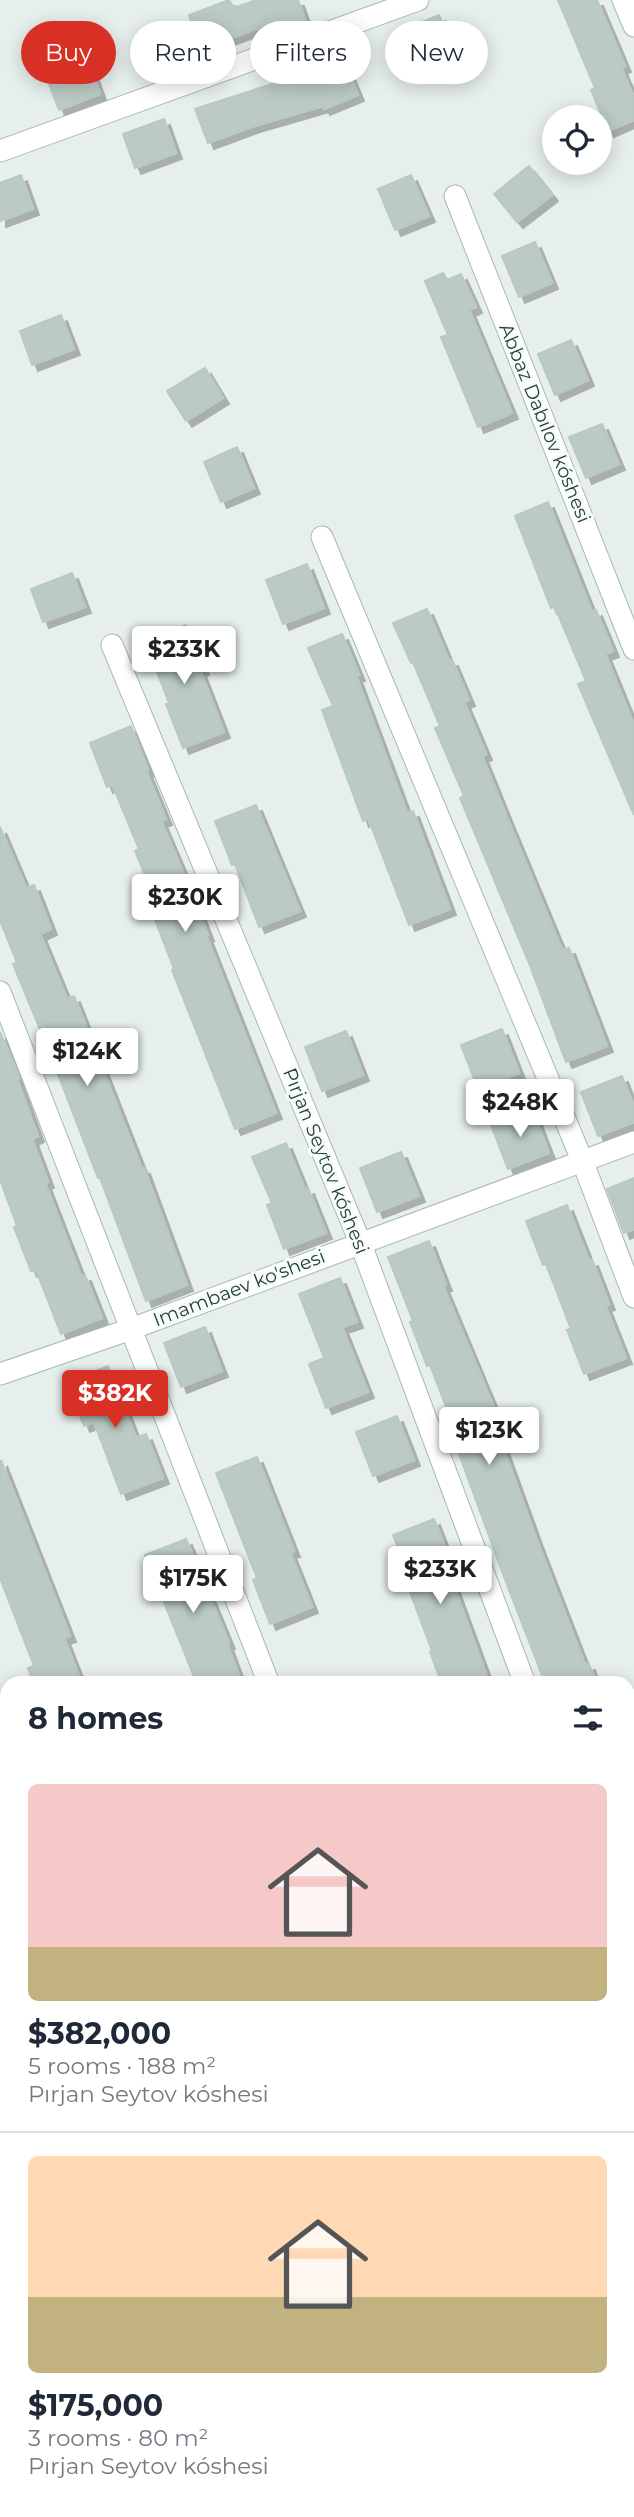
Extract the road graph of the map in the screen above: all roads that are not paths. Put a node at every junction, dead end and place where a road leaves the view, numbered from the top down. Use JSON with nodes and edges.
{"nodes":[{"id":1,"x":418,"y":0,"type":"edge"},
{"id":2,"x":623,"y":0,"type":"edge"},
{"id":3,"x":634,"y":26,"type":"edge"},
{"id":4,"x":0,"y":151,"type":"edge"},
{"id":5,"x":455,"y":196,"type":"dead end"},
{"id":6,"x":322,"y":537,"type":"dead end"},
{"id":7,"x":112,"y":645,"type":"dead end"},
{"id":8,"x":634,"y":649,"type":"edge"},
{"id":9,"x":0,"y":992,"type":"edge"},
{"id":10,"x":634,"y":1142,"type":"edge"},
{"id":11,"x":582,"y":1160,"type":"junction"},
{"id":12,"x":360,"y":1242,"type":"junction"},
{"id":13,"x":634,"y":1297,"type":"edge"},
{"id":14,"x":131,"y":1329,"type":"junction"},
{"id":15,"x":0,"y":1374,"type":"edge"},
{"id":16,"x":266,"y":1676,"type":"edge"},
{"id":17,"x":522,"y":1676,"type":"edge"}],
"edges":[{"from":1,"to":4,"type":"street"},
{"from":2,"to":3,"type":"street"},
{"from":5,"to":8,"type":"street","name":"Abbaz Dabılov kóshesi"},
{"from":6,"to":11,"type":"street"},
{"from":7,"to":12,"type":"street","name":"Pırjan Seytov kóshesi"},
{"from":9,"to":14,"type":"street"},
{"from":10,"to":11,"type":"street","name":"Imambaev ko'shesi"},
{"from":11,"to":12,"type":"street","name":"Imambaev ko'shesi"},
{"from":11,"to":13,"type":"street"},
{"from":12,"to":14,"type":"street","name":"Imambaev ko'shesi"},
{"from":12,"to":17,"type":"street","name":"Pırjan Seytov kóshesi"},
{"from":14,"to":15,"type":"street","name":"Imambaev ko'shesi"},
{"from":14,"to":16,"type":"street"}]}
